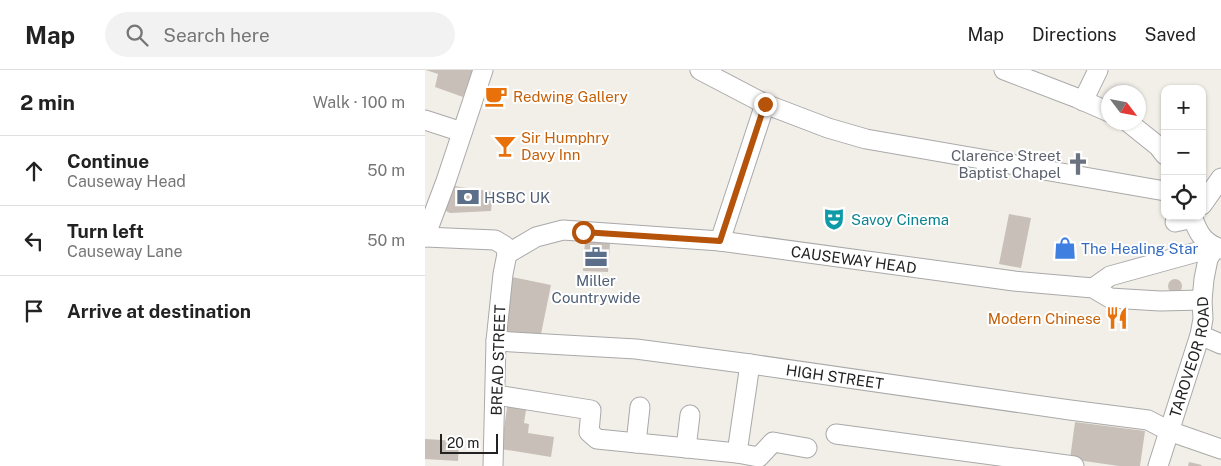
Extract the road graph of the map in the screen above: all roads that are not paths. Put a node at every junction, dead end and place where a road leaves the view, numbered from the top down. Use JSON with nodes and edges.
{"nodes":[{"id":1,"x":483,"y":70,"type":"edge"},
{"id":2,"x":700,"y":70,"type":"edge"},
{"id":3,"x":1003,"y":70,"type":"edge"},
{"id":4,"x":1098,"y":70,"type":"edge"},
{"id":5,"x":1083,"y":100,"type":"junction"},
{"id":6,"x":765,"y":104,"type":"junction"},
{"id":7,"x":1101,"y":108,"type":"edge"},
{"id":8,"x":425,"y":120,"type":"edge"},
{"id":9,"x":1138,"y":130,"type":"edge"},
{"id":10,"x":462,"y":132,"type":"junction"},
{"id":11,"x":1161,"y":150,"type":"edge"},
{"id":12,"x":1221,"y":178,"type":"edge"},
{"id":13,"x":1161,"y":190,"type":"edge"},
{"id":14,"x":1206,"y":197,"type":"edge"},
{"id":15,"x":1193,"y":220,"type":"edge"},
{"id":16,"x":425,"y":237,"type":"edge"},
{"id":17,"x":720,"y":241,"type":"junction"},
{"id":18,"x":1218,"y":248,"type":"edge"},
{"id":19,"x":507,"y":254,"type":"junction"},
{"id":20,"x":1093,"y":288,"type":"junction"},
{"id":21,"x":1202,"y":300,"type":"junction"},
{"id":22,"x":1200,"y":336,"type":"junction"},
{"id":23,"x":496,"y":341,"type":"junction"},
{"id":24,"x":1221,"y":344,"type":"edge"},
{"id":25,"x":750,"y":364,"type":"junction"},
{"id":26,"x":496,"y":395,"type":"junction"},
{"id":27,"x":640,"y":407,"type":"dead end"},
{"id":28,"x":690,"y":415,"type":"dead end"},
{"id":29,"x":1169,"y":431,"type":"junction"},
{"id":30,"x":836,"y":434,"type":"dead end"},
{"id":31,"x":636,"y":443,"type":"junction"},
{"id":32,"x":686,"y":448,"type":"junction"},
{"id":33,"x":807,"y":448,"type":"dead end"},
{"id":34,"x":1221,"y":449,"type":"edge"},
{"id":35,"x":737,"y":453,"type":"junction"},
{"id":36,"x":493,"y":466,"type":"edge"},
{"id":37,"x":1074,"y":466,"type":"edge"},
{"id":38,"x":1158,"y":466,"type":"edge"}],
"edges":[{"from":1,"to":10,"type":"street"},
{"from":2,"to":6,"type":"street"},
{"from":3,"to":5,"type":"street"},
{"from":4,"to":5,"type":"street"},
{"from":5,"to":7,"type":"street"},
{"from":6,"to":13,"type":"street"},
{"from":6,"to":17,"type":"street"},
{"from":8,"to":10,"type":"street"},
{"from":9,"to":11,"type":"street"},
{"from":10,"to":16,"type":"street"},
{"from":12,"to":14,"type":"street"},
{"from":15,"to":18,"type":"street"},
{"from":16,"to":19,"type":"street"},
{"from":17,"to":19,"type":"street","name":"CAUSEWAY HEAD"},
{"from":17,"to":20,"type":"street","name":"CAUSEWAY HEAD"},
{"from":18,"to":20,"type":"street"},
{"from":18,"to":21,"type":"street","name":"TAROVEOR ROAD"},
{"from":19,"to":23,"type":"street","name":"BREAD STREET"},
{"from":20,"to":21,"type":"street","name":"CAUSEWAY HEAD"},
{"from":21,"to":22,"type":"street","name":"TAROVEOR ROAD"},
{"from":22,"to":24,"type":"street"},
{"from":22,"to":29,"type":"street","name":"TAROVEOR ROAD"},
{"from":23,"to":25,"type":"street","name":"HIGH STREET"},
{"from":23,"to":26,"type":"street","name":"BREAD STREET"},
{"from":25,"to":29,"type":"street","name":"HIGH STREET"},
{"from":25,"to":35,"type":"street"},
{"from":26,"to":31,"type":"street"},
{"from":26,"to":36,"type":"street","name":"BREAD STREET"},
{"from":27,"to":31,"type":"street"},
{"from":28,"to":32,"type":"street"},
{"from":29,"to":34,"type":"street","name":"HIGH STREET"},
{"from":29,"to":38,"type":"street","name":"TAROVEOR ROAD"},
{"from":30,"to":37,"type":"street"},
{"from":31,"to":32,"type":"street"},
{"from":32,"to":35,"type":"street"},
{"from":33,"to":35,"type":"street"}]}
